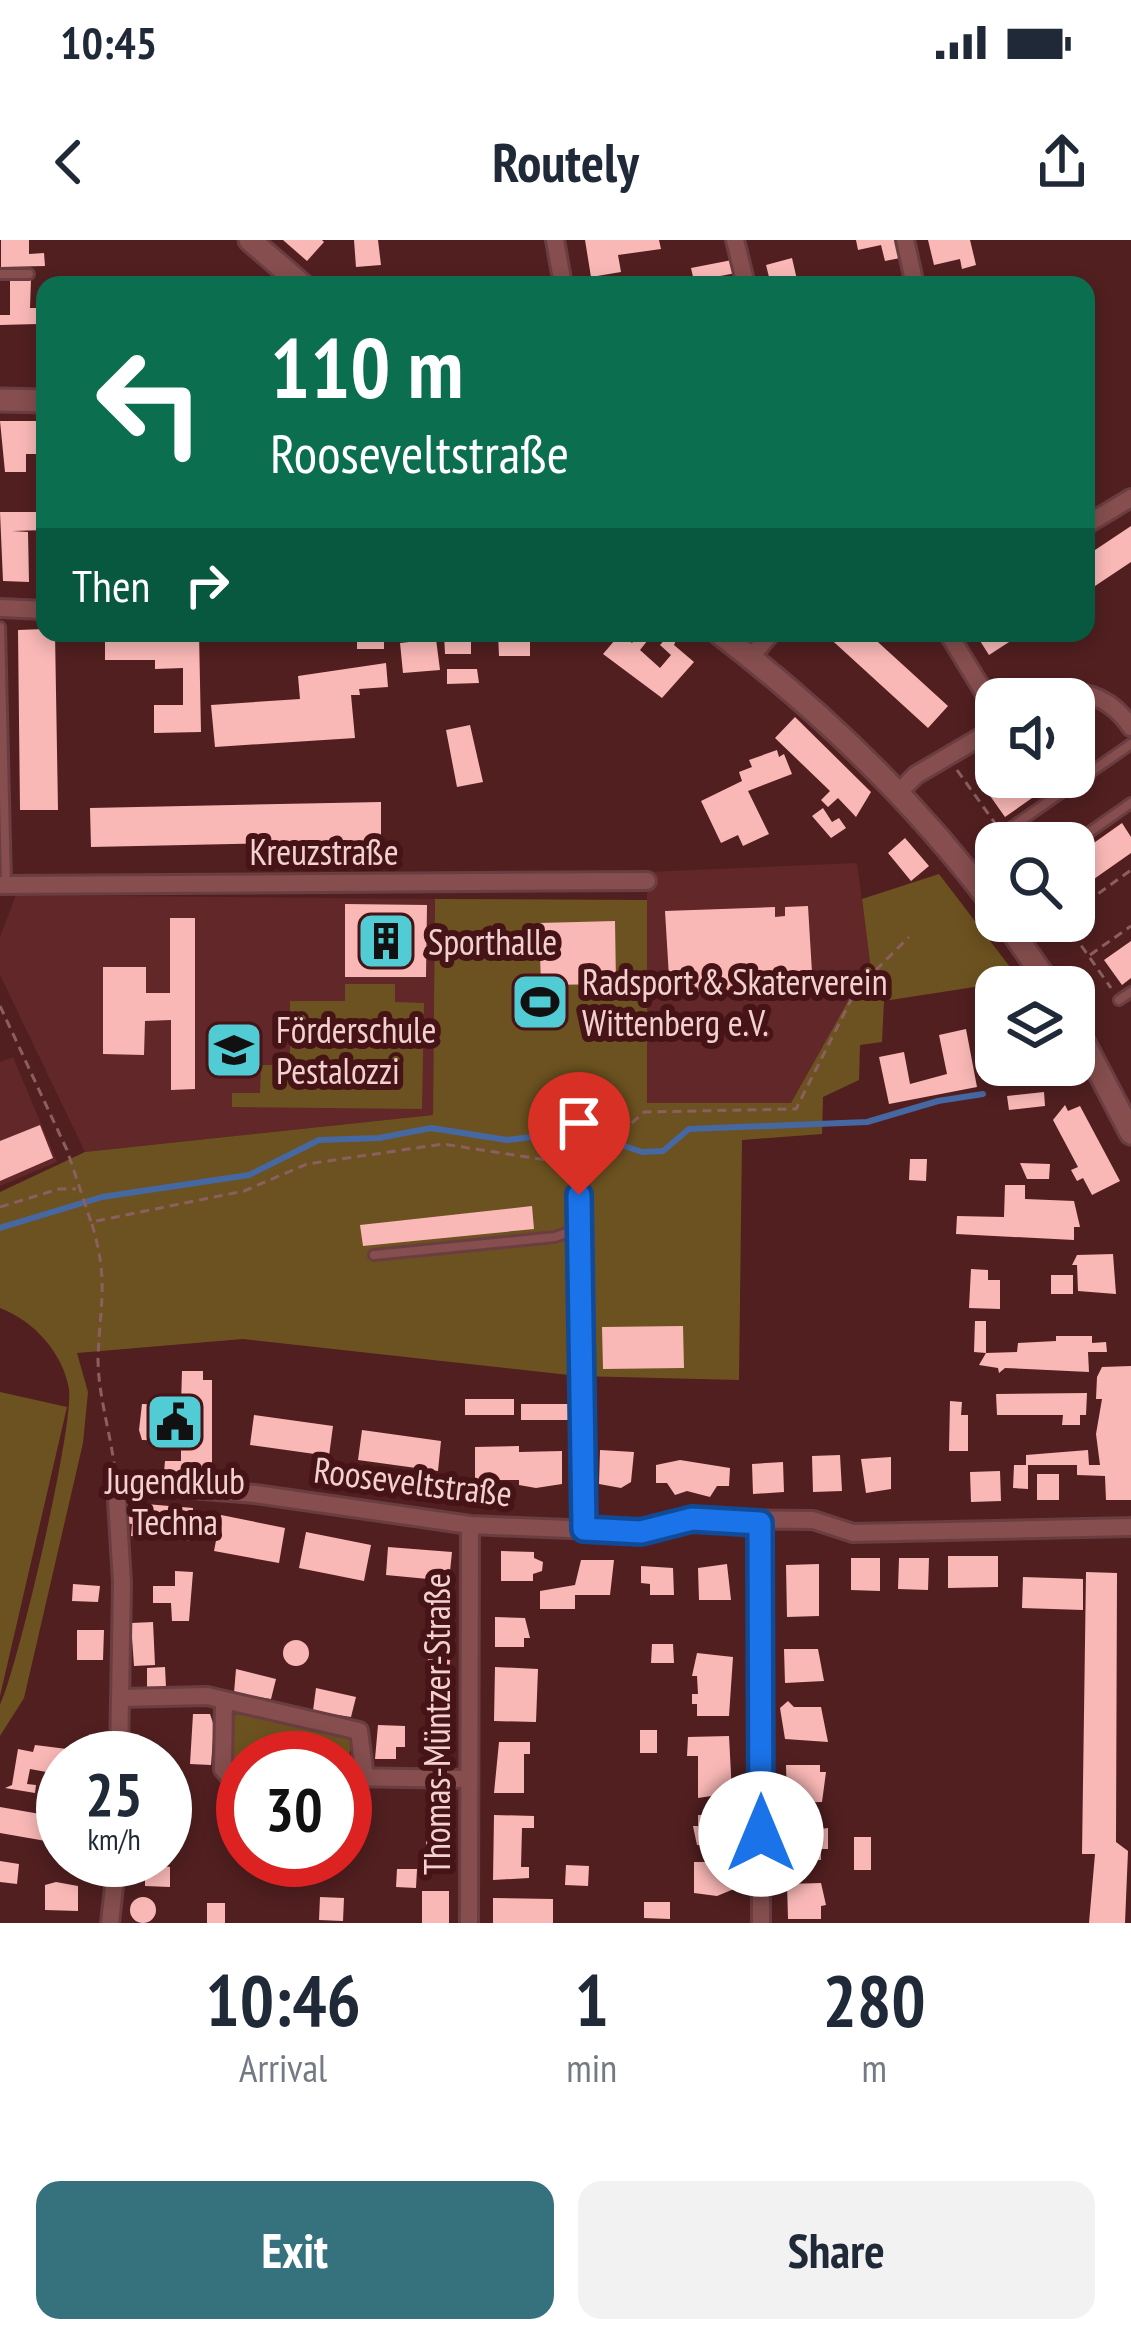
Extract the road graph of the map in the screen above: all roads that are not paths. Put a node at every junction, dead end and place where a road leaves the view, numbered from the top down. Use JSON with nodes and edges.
{"nodes":[{"id":1,"x":250,"y":240,"type":"edge"},
{"id":2,"x":555,"y":240,"type":"edge"},
{"id":3,"x":735,"y":240,"type":"edge"},
{"id":4,"x":905,"y":240,"type":"edge"},
{"id":5,"x":0,"y":274,"type":"edge"},
{"id":6,"x":29,"y":274,"type":"dead end"},
{"id":7,"x":292,"y":276,"type":"edge"},
{"id":8,"x":561,"y":276,"type":"edge"},
{"id":9,"x":744,"y":276,"type":"edge"},
{"id":10,"x":913,"y":276,"type":"edge"},
{"id":11,"x":0,"y":400,"type":"edge"},
{"id":12,"x":36,"y":401,"type":"edge"},
{"id":13,"x":1131,"y":498,"type":"edge"},
{"id":14,"x":1095,"y":520,"type":"edge"},
{"id":15,"x":0,"y":608,"type":"edge"},
{"id":16,"x":36,"y":610,"type":"edge"},
{"id":17,"x":0,"y":627,"type":"edge"},
{"id":18,"x":731,"y":642,"type":"edge"},
{"id":19,"x":764,"y":642,"type":"edge"},
{"id":20,"x":953,"y":642,"type":"edge"},
{"id":21,"x":751,"y":657,"type":"junction"},
{"id":22,"x":975,"y":678,"type":"edge"},
{"id":23,"x":1095,"y":695,"type":"edge"},
{"id":24,"x":1131,"y":727,"type":"edge"},
{"id":25,"x":975,"y":740,"type":"edge"},
{"id":26,"x":1131,"y":744,"type":"edge"},
{"id":27,"x":900,"y":791,"type":"junction"},
{"id":28,"x":1131,"y":803,"type":"edge"},
{"id":29,"x":1030,"y":822,"type":"edge"},
{"id":30,"x":1095,"y":828,"type":"edge"},
{"id":31,"x":647,"y":881,"type":"dead end"},
{"id":32,"x":975,"y":883,"type":"edge"},
{"id":33,"x":3,"y":885,"type":"edge"},
{"id":34,"x":1131,"y":992,"type":"edge"},
{"id":35,"x":1119,"y":1000,"type":"road end"},
{"id":36,"x":1095,"y":1064,"type":"edge"},
{"id":37,"x":1131,"y":1133,"type":"edge"},
{"id":38,"x":579,"y":1195,"type":"dead end"},
{"id":39,"x":577,"y":1229,"type":"junction"},
{"id":40,"x":374,"y":1255,"type":"dead end"},
{"id":41,"x":760,"y":1523,"type":"junction"},
{"id":42,"x":470,"y":1525,"type":"junction"},
{"id":43,"x":1131,"y":1527,"type":"edge"},
{"id":44,"x":584,"y":1529,"type":"junction"},
{"id":45,"x":121,"y":1698,"type":"junction"},
{"id":46,"x":224,"y":1701,"type":"junction"},
{"id":47,"x":120,"y":1731,"type":"edge"},
{"id":48,"x":224,"y":1731,"type":"edge"},
{"id":49,"x":359,"y":1731,"type":"edge"},
{"id":50,"x":372,"y":1778,"type":"edge"},
{"id":51,"x":469,"y":1779,"type":"junction"},
{"id":52,"x":114,"y":1887,"type":"edge"},
{"id":53,"x":110,"y":1923,"type":"edge"},
{"id":54,"x":469,"y":1923,"type":"edge"},
{"id":55,"x":761,"y":1923,"type":"edge"}],
"edges":[{"from":1,"to":7,"type":"street"},
{"from":2,"to":8,"type":"street"},
{"from":3,"to":9,"type":"street"},
{"from":4,"to":10,"type":"street"},
{"from":5,"to":6,"type":"lane"},
{"from":11,"to":12,"type":"street"},
{"from":13,"to":14,"type":"street"},
{"from":15,"to":16,"type":"street"},
{"from":17,"to":33,"type":"lane"},
{"from":18,"to":21,"type":"street"},
{"from":19,"to":21,"type":"street"},
{"from":20,"to":22,"type":"street"},
{"from":21,"to":27,"type":"street"},
{"from":23,"to":24,"type":"street"},
{"from":25,"to":27,"type":"street"},
{"from":26,"to":29,"type":"lane"},
{"from":27,"to":32,"type":"street"},
{"from":28,"to":30,"type":"lane"},
{"from":31,"to":33,"type":"street","name":"Kreuzstraße"},
{"from":34,"to":35,"type":"lane"},
{"from":36,"to":37,"type":"street"},
{"from":38,"to":39,"type":"lane"},
{"from":39,"to":40,"type":"lane"},
{"from":39,"to":44,"type":"lane"},
{"from":41,"to":43,"type":"street","name":"Rooseveltstraße"},
{"from":41,"to":44,"type":"street","name":"Rooseveltstraße"},
{"from":41,"to":55,"type":"street"},
{"from":42,"to":44,"type":"street","name":"Rooseveltstraße"},
{"from":42,"to":45,"type":"street","name":"Rooseveltstraße"},
{"from":42,"to":51,"type":"street","name":"Thomas-Müntzer-Straße"},
{"from":45,"to":46,"type":"street"},
{"from":45,"to":47,"type":"street"},
{"from":46,"to":48,"type":"street"},
{"from":46,"to":49,"type":"street"},
{"from":50,"to":51,"type":"street"},
{"from":51,"to":54,"type":"street","name":"Thomas-Müntzer-Straße"},
{"from":52,"to":53,"type":"street"}]}
